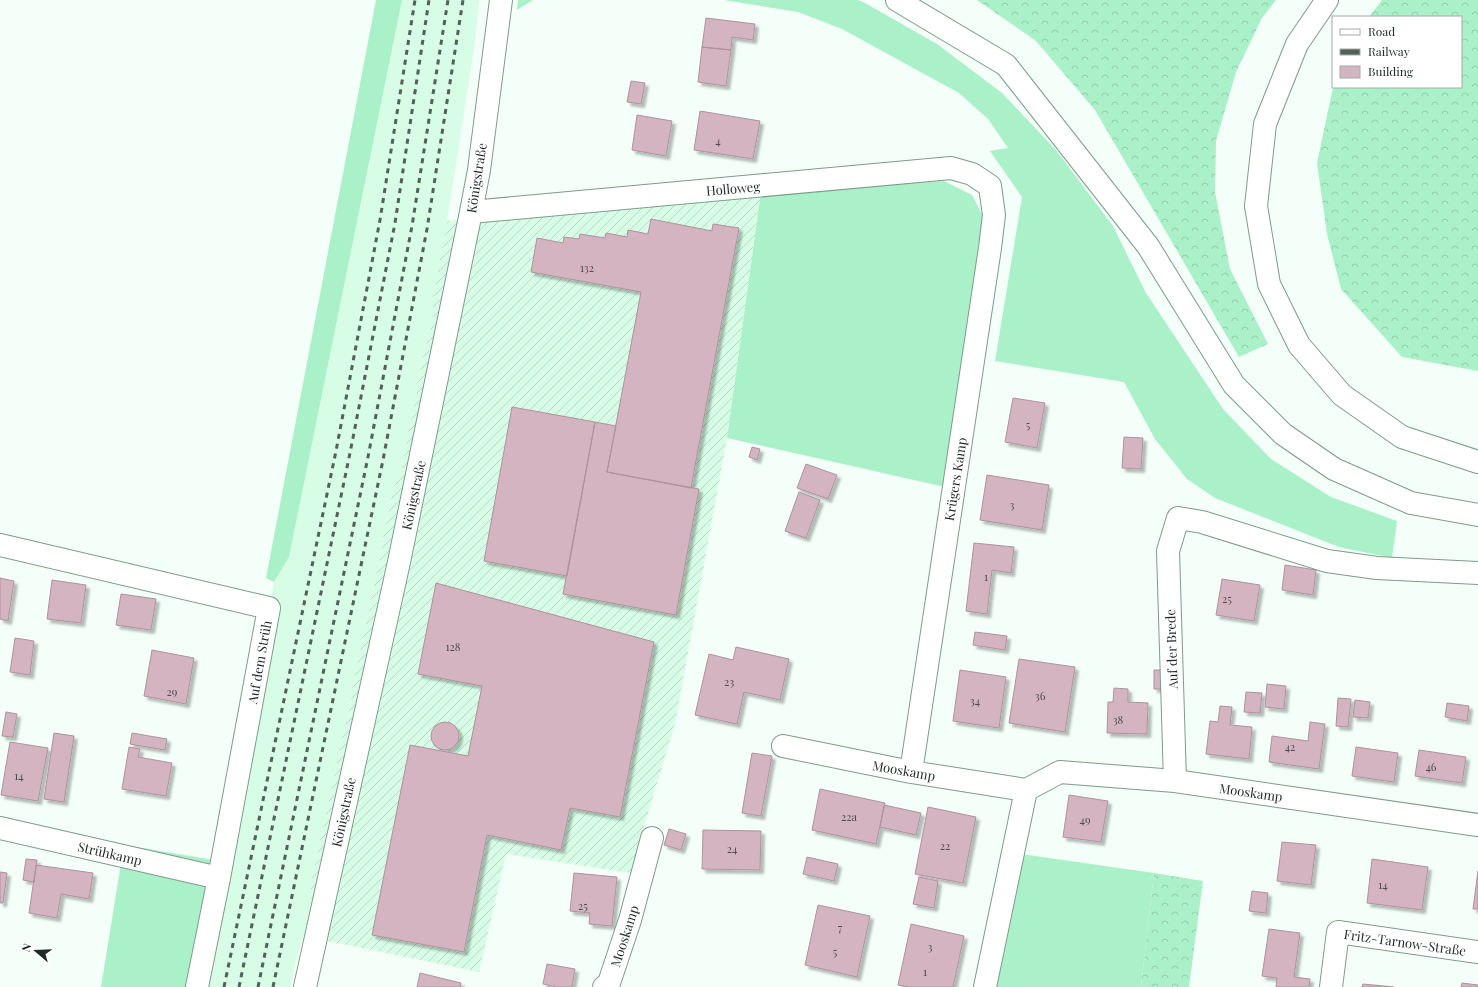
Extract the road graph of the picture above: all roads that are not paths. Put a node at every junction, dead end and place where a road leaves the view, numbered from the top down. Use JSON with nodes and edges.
{"nodes":[{"id":1,"x":502,"y":0,"type":"edge"},
{"id":2,"x":897,"y":0,"type":"edge"},
{"id":3,"x":1327,"y":0,"type":"edge"},
{"id":4,"x":990,"y":186,"type":"joint"},
{"id":5,"x":471,"y":212,"type":"junction"},
{"id":6,"x":1478,"y":462,"type":"edge"},
{"id":7,"x":1478,"y":515,"type":"edge"},
{"id":8,"x":0,"y":546,"type":"edge"},
{"id":9,"x":1478,"y":574,"type":"edge"},
{"id":10,"x":784,"y":746,"type":"dead end"},
{"id":11,"x":911,"y":772,"type":"junction"},
{"id":12,"x":1175,"y":781,"type":"junction"},
{"id":13,"x":1026,"y":790,"type":"junction"},
{"id":14,"x":1478,"y":825,"type":"edge"},
{"id":15,"x":0,"y":828,"type":"edge"},
{"id":16,"x":652,"y":838,"type":"dead end"},
{"id":17,"x":219,"y":878,"type":"junction"},
{"id":18,"x":1478,"y":952,"type":"edge"},
{"id":19,"x":197,"y":987,"type":"edge"},
{"id":20,"x":305,"y":987,"type":"edge"},
{"id":21,"x":604,"y":987,"type":"edge"},
{"id":22,"x":985,"y":987,"type":"edge"},
{"id":23,"x":1331,"y":987,"type":"edge"}],
"edges":[{"from":1,"to":5,"type":"main road","name":"Königstraße"},
{"from":2,"to":7,"type":"main road"},
{"from":3,"to":6,"type":"main road"},
{"from":4,"to":5,"type":"main road","name":"Holloweg"},
{"from":4,"to":11,"type":"main road","name":"Krügers Kamp"},
{"from":5,"to":20,"type":"main road","name":"Königstraße"},
{"from":8,"to":17,"type":"main road","name":"Auf dem Strüh"},
{"from":9,"to":12,"type":"main road","name":"Auf der Brede"},
{"from":10,"to":11,"type":"main road","name":"Mooskamp"},
{"from":11,"to":13,"type":"main road","name":"Mooskamp"},
{"from":12,"to":13,"type":"main road","name":"Mooskamp"},
{"from":12,"to":14,"type":"main road","name":"Mooskamp"},
{"from":13,"to":22,"type":"main road"},
{"from":15,"to":17,"type":"main road","name":"Strühkamp"},
{"from":16,"to":21,"type":"main road","name":"Mooskamp"},
{"from":17,"to":19,"type":"main road","name":"Auf dem Strüh"},
{"from":18,"to":23,"type":"main road","name":"Fritz-Tarnow-Straße"}]}
